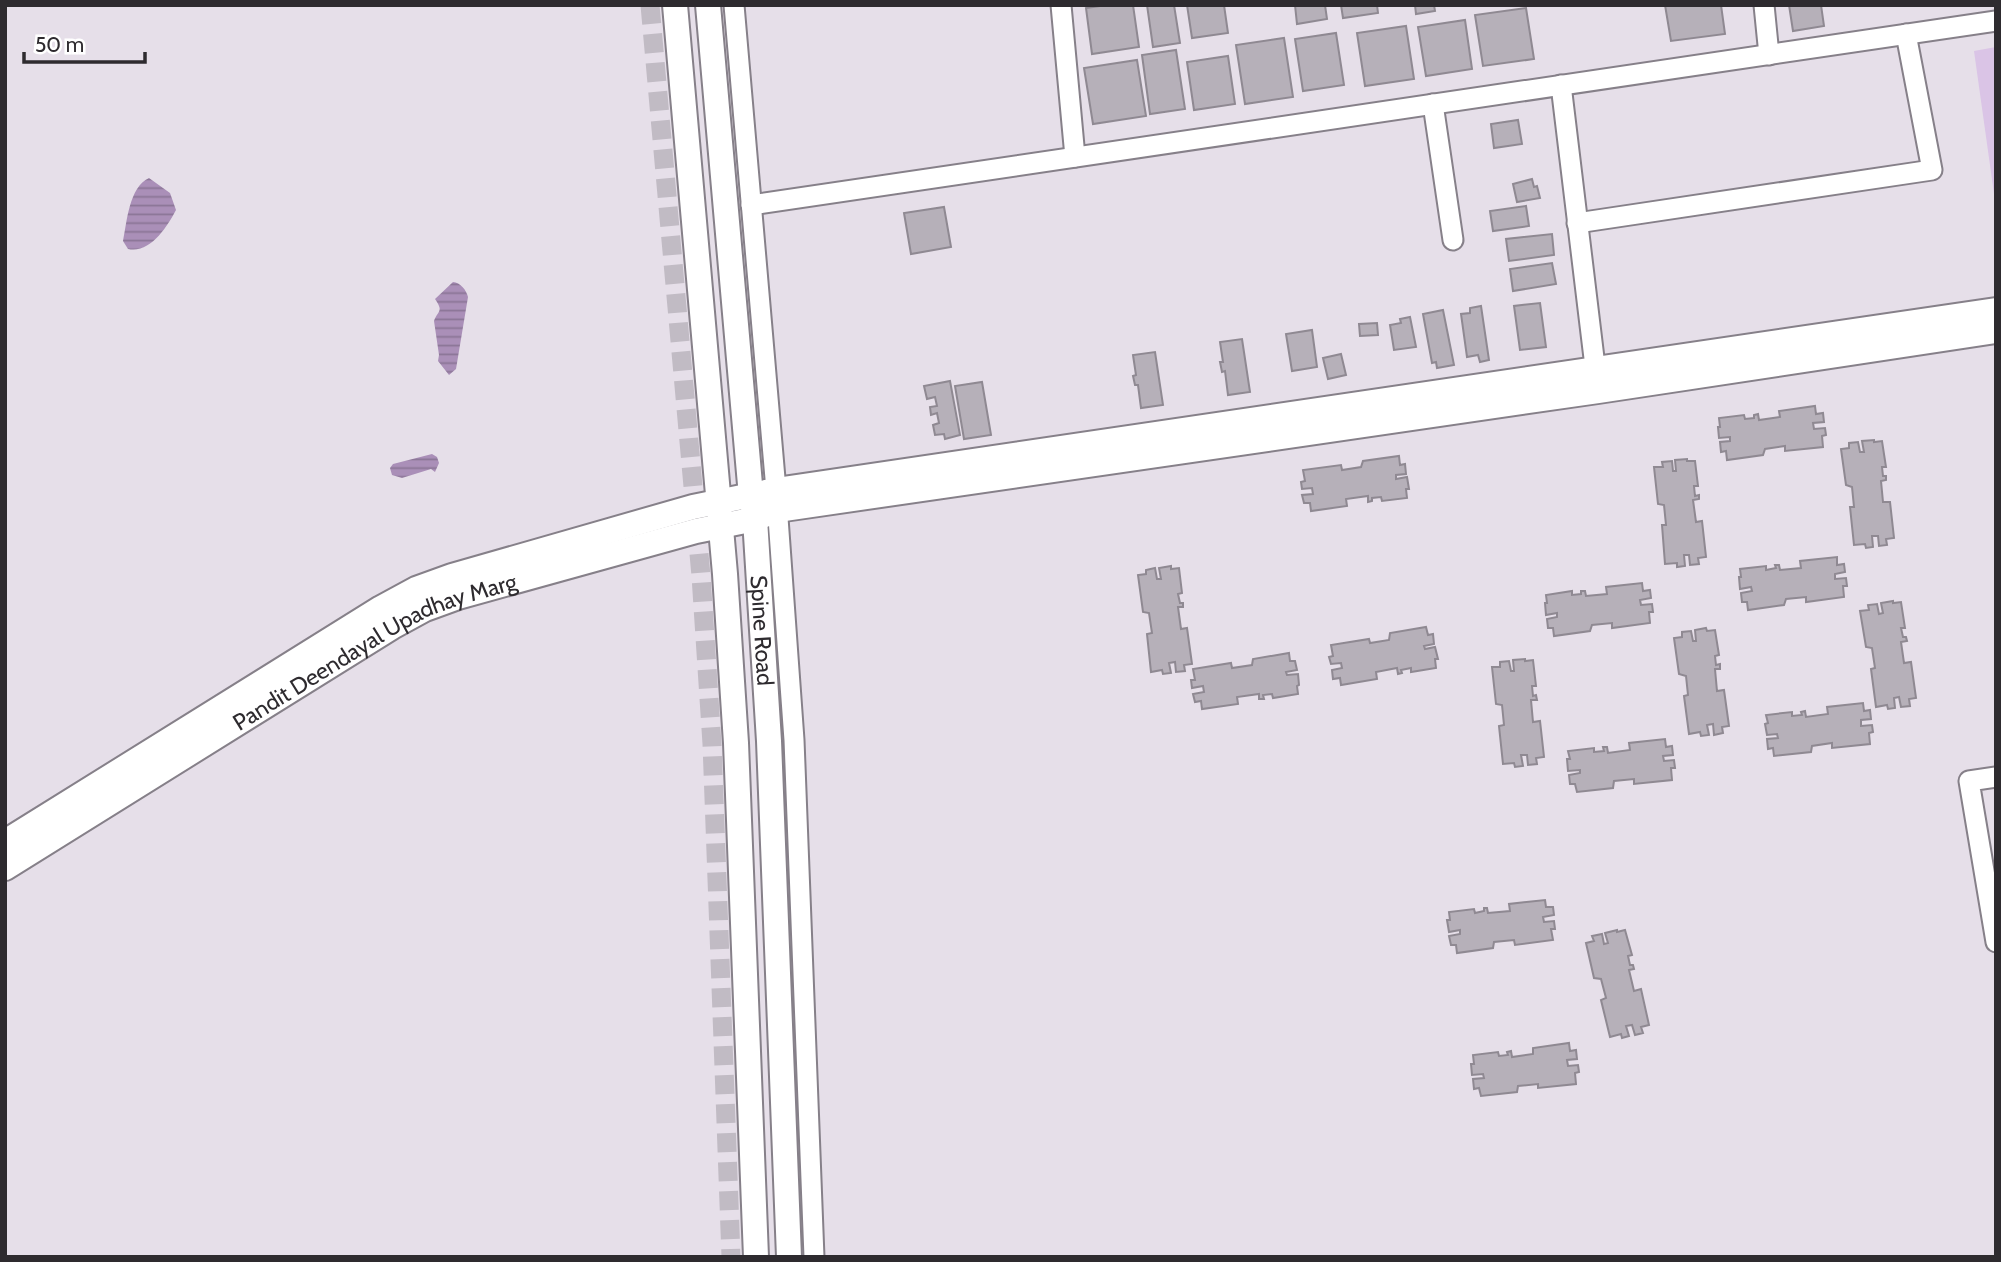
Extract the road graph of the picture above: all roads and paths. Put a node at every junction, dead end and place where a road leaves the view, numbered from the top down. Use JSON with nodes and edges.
{"nodes":[{"id":1,"x":675,"y":5,"type":"edge"},
{"id":2,"x":708,"y":5,"type":"edge"},
{"id":3,"x":734,"y":5,"type":"edge"},
{"id":4,"x":1061,"y":5,"type":"edge"},
{"id":5,"x":1764,"y":5,"type":"edge"},
{"id":6,"x":1996,"y":21,"type":"edge"},
{"id":7,"x":1906,"y":34,"type":"junction"},
{"id":8,"x":1769,"y":55,"type":"junction"},
{"id":9,"x":1561,"y":85,"type":"junction"},
{"id":10,"x":1433,"y":104,"type":"junction"},
{"id":11,"x":1075,"y":157,"type":"junction"},
{"id":12,"x":751,"y":205,"type":"junction"},
{"id":13,"x":1577,"y":223,"type":"junction"},
{"id":14,"x":1452,"y":240,"type":"dead end"},
{"id":15,"x":1996,"y":310,"type":"edge"},
{"id":16,"x":1996,"y":331,"type":"edge"},
{"id":17,"x":1596,"y":380,"type":"junction"},
{"id":18,"x":765,"y":504,"type":"junction"},
{"id":19,"x":719,"y":514,"type":"junction"},
{"id":20,"x":1996,"y":777,"type":"edge"},
{"id":21,"x":5,"y":842,"type":"edge"},
{"id":22,"x":5,"y":868,"type":"edge"},
{"id":23,"x":1996,"y":942,"type":"edge"},
{"id":24,"x":756,"y":1257,"type":"edge"},
{"id":25,"x":789,"y":1257,"type":"edge"},
{"id":26,"x":814,"y":1257,"type":"edge"}],
"edges":[{"from":1,"to":19,"type":"main road","name":"Spine Road"},
{"from":2,"to":18,"type":"main road","name":"Spine Road"},
{"from":3,"to":12,"type":"street","name":"Spine Road"},
{"from":4,"to":11,"type":"street"},
{"from":5,"to":8,"type":"street"},
{"from":6,"to":7,"type":"street"},
{"from":7,"to":8,"type":"street"},
{"from":7,"to":13,"type":"street"},
{"from":8,"to":9,"type":"street"},
{"from":9,"to":10,"type":"street"},
{"from":9,"to":13,"type":"street"},
{"from":10,"to":11,"type":"street"},
{"from":10,"to":14,"type":"street"},
{"from":11,"to":12,"type":"street"},
{"from":12,"to":18,"type":"street","name":"Spine Road"},
{"from":13,"to":17,"type":"street"},
{"from":15,"to":17,"type":"main road"},
{"from":16,"to":17,"type":"main road"},
{"from":17,"to":18,"type":"main road","name":"Pandit Deendayal Upadhay Marg"},
{"from":18,"to":19,"type":"main road","name":"Pandit Deendayal Upadhay Marg"},
{"from":18,"to":25,"type":"main road","name":"Spine Road"},
{"from":18,"to":26,"type":"street","name":"Spine Road"},
{"from":19,"to":21,"type":"main road","name":"Pandit Deendayal Upadhay Marg"},
{"from":19,"to":22,"type":"main road","name":"Pandit Deendayal Upadhay Marg"},
{"from":19,"to":24,"type":"main road","name":"Spine Road"},
{"from":20,"to":23,"type":"street"}]}
